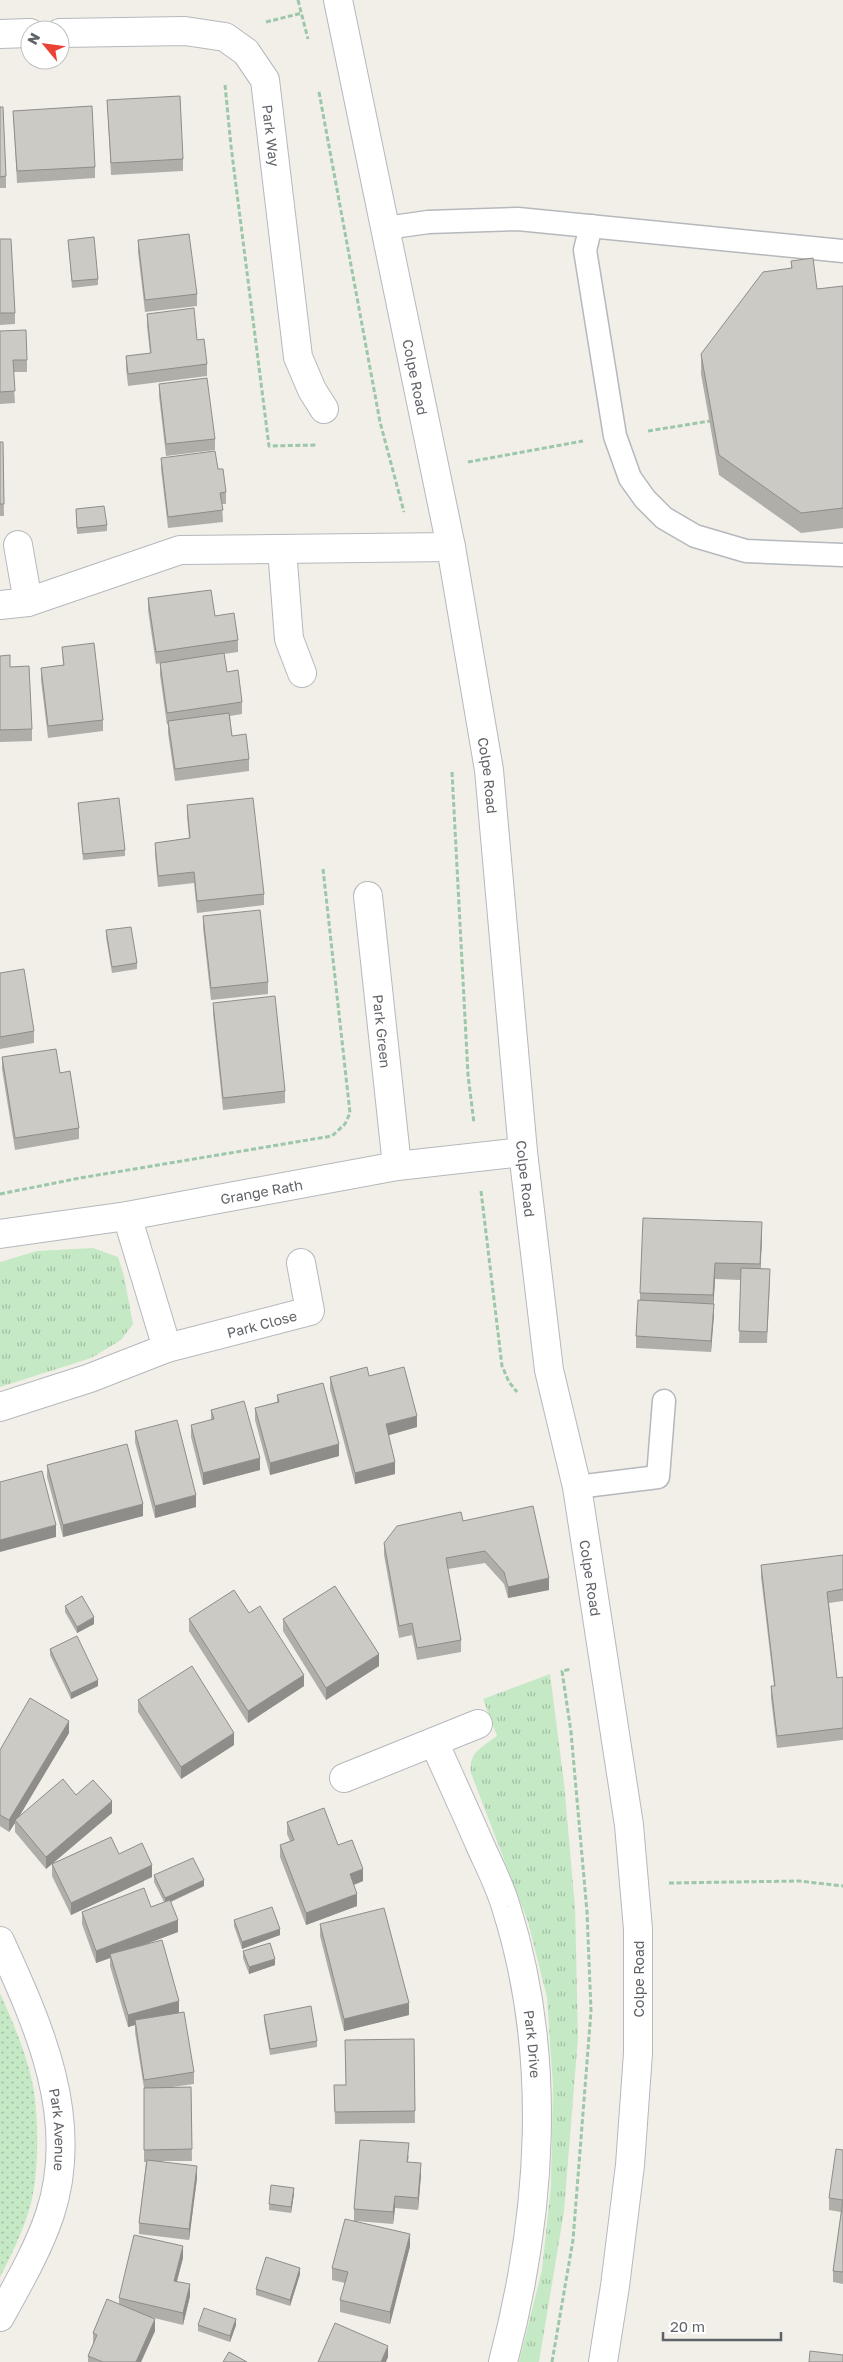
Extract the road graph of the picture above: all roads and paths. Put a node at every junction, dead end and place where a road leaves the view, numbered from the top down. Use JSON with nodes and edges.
{"nodes":[{"id":1,"x":338,"y":0,"type":"edge"},
{"id":2,"x":302,"y":13,"type":"dead end"},
{"id":3,"x":263,"y":23,"type":"dead end"},
{"id":4,"x":70,"y":33,"type":"edge"},
{"id":5,"x":0,"y":34,"type":"edge"},
{"id":6,"x":20,"y":34,"type":"edge"},
{"id":7,"x":225,"y":78,"type":"dead end"},
{"id":8,"x":591,"y":226,"type":"junction"},
{"id":9,"x":386,"y":228,"type":"junction"},
{"id":10,"x":843,"y":251,"type":"edge"},
{"id":11,"x":324,"y":409,"type":"dead end"},
{"id":12,"x":710,"y":421,"type":"edge"},
{"id":13,"x":615,"y":436,"type":"junction"},
{"id":14,"x":317,"y":445,"type":"dead end"},
{"id":15,"x":436,"y":469,"type":"junction"},
{"id":16,"x":18,"y":545,"type":"dead end"},
{"id":17,"x":451,"y":547,"type":"junction"},
{"id":18,"x":282,"y":549,"type":"junction"},
{"id":19,"x":843,"y":555,"type":"edge"},
{"id":20,"x":28,"y":602,"type":"junction"},
{"id":21,"x":0,"y":605,"type":"edge"},
{"id":22,"x":302,"y":673,"type":"dead end"},
{"id":23,"x":323,"y":868,"type":"dead end"},
{"id":24,"x":368,"y":896,"type":"dead end"},
{"id":25,"x":468,"y":1075,"type":"dead end"},
{"id":26,"x":523,"y":1152,"type":"junction"},
{"id":27,"x":477,"y":1157,"type":"junction"},
{"id":28,"x":397,"y":1166,"type":"junction"},
{"id":29,"x":0,"y":1194,"type":"edge"},
{"id":30,"x":126,"y":1216,"type":"junction"},
{"id":31,"x":0,"y":1234,"type":"edge"},
{"id":32,"x":300,"y":1264,"type":"dead end"},
{"id":33,"x":167,"y":1348,"type":"junction"},
{"id":34,"x":519,"y":1394,"type":"dead end"},
{"id":35,"x":664,"y":1401,"type":"dead end"},
{"id":36,"x":0,"y":1407,"type":"edge"},
{"id":37,"x":577,"y":1487,"type":"junction"},
{"id":38,"x":579,"y":1668,"type":"dead end"},
{"id":39,"x":478,"y":1724,"type":"dead end"},
{"id":40,"x":434,"y":1742,"type":"junction"},
{"id":41,"x":344,"y":1778,"type":"dead end"},
{"id":42,"x":634,"y":1883,"type":"junction"},
{"id":43,"x":843,"y":1886,"type":"edge"},
{"id":44,"x":0,"y":1941,"type":"edge"},
{"id":45,"x":0,"y":2317,"type":"edge"},
{"id":46,"x":503,"y":2362,"type":"edge"},
{"id":47,"x":552,"y":2362,"type":"edge"},
{"id":48,"x":603,"y":2362,"type":"edge"}],
"edges":[{"from":1,"to":9,"type":"street","name":"Colpe Road"},
{"from":2,"to":3,"type":"path"},
{"from":4,"to":11,"type":"street","name":"Park Way"},
{"from":5,"to":6,"type":"street"},
{"from":7,"to":14,"type":"path"},
{"from":8,"to":9,"type":"lane"},
{"from":8,"to":10,"type":"lane"},
{"from":8,"to":13,"type":"lane"},
{"from":9,"to":15,"type":"street","name":"Colpe Road"},
{"from":12,"to":13,"type":"path"},
{"from":13,"to":15,"type":"path"},
{"from":13,"to":19,"type":"lane"},
{"from":15,"to":17,"type":"street","name":"Colpe Road"},
{"from":16,"to":20,"type":"street"},
{"from":17,"to":18,"type":"street"},
{"from":17,"to":26,"type":"street","name":"Colpe Road"},
{"from":18,"to":20,"type":"street"},
{"from":18,"to":22,"type":"street"},
{"from":20,"to":21,"type":"street"},
{"from":23,"to":29,"type":"path"},
{"from":24,"to":28,"type":"street","name":"Park Green"},
{"from":25,"to":27,"type":"path"},
{"from":26,"to":27,"type":"street","name":"Grange Rath"},
{"from":26,"to":37,"type":"street","name":"Colpe Road"},
{"from":27,"to":28,"type":"street","name":"Grange Rath"},
{"from":27,"to":34,"type":"path"},
{"from":28,"to":30,"type":"street","name":"Grange Rath"},
{"from":30,"to":31,"type":"street","name":"Grange Rath"},
{"from":30,"to":33,"type":"street"},
{"from":32,"to":33,"type":"street","name":"Park Close"},
{"from":33,"to":36,"type":"street","name":"Park Close"},
{"from":35,"to":37,"type":"lane"},
{"from":37,"to":42,"type":"street","name":"Colpe Road"},
{"from":38,"to":47,"type":"path"},
{"from":39,"to":40,"type":"street"},
{"from":40,"to":41,"type":"street"},
{"from":40,"to":46,"type":"street","name":"Park Drive"},
{"from":42,"to":43,"type":"path"},
{"from":42,"to":48,"type":"street","name":"Colpe Road"},
{"from":44,"to":45,"type":"street","name":"Park Avenue"}]}
